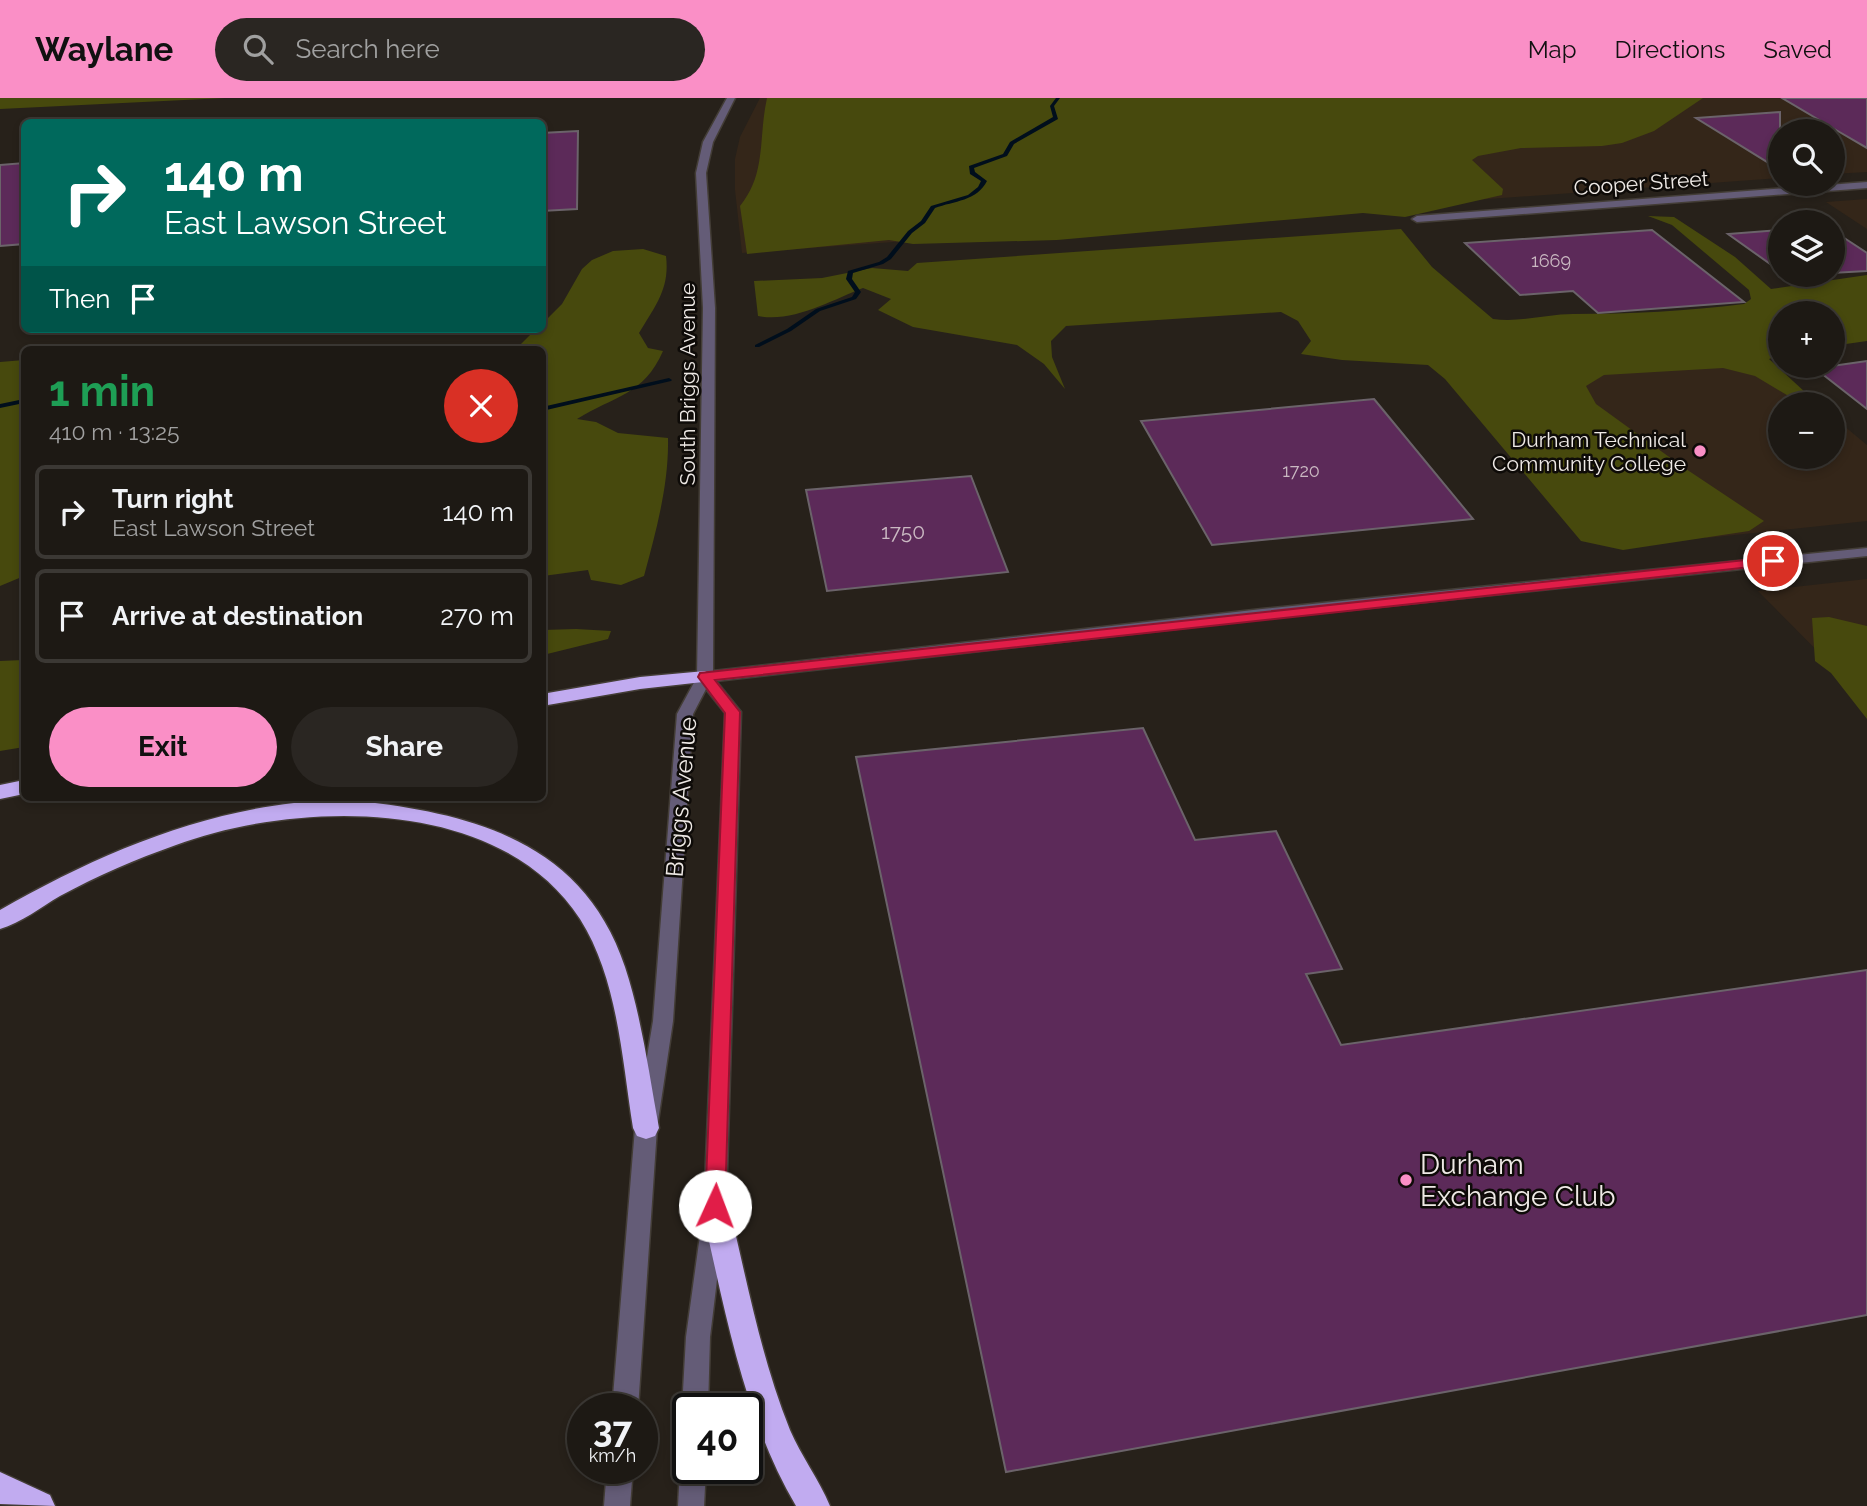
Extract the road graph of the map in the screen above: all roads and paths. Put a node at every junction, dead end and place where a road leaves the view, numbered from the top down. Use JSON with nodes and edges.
{"nodes":[{"id":1,"x":731,"y":98,"type":"edge"},
{"id":2,"x":1867,"y":186,"type":"edge"},
{"id":3,"x":1417,"y":219,"type":"dead end"},
{"id":4,"x":1867,"y":552,"type":"edge"},
{"id":5,"x":705,"y":677,"type":"junction"},
{"id":6,"x":546,"y":698,"type":"edge"},
{"id":7,"x":21,"y":788,"type":"edge"},
{"id":8,"x":0,"y":792,"type":"edge"},
{"id":9,"x":0,"y":921,"type":"edge"},
{"id":10,"x":646,"y":1128,"type":"junction"},
{"id":11,"x":715,"y":1206,"type":"junction"},
{"id":12,"x":626,"y":1393,"type":"edge"},
{"id":13,"x":696,"y":1393,"type":"edge"},
{"id":14,"x":619,"y":1484,"type":"edge"},
{"id":15,"x":692,"y":1484,"type":"edge"},
{"id":16,"x":0,"y":1488,"type":"edge"},
{"id":17,"x":39,"y":1506,"type":"edge"},
{"id":18,"x":617,"y":1506,"type":"edge"},
{"id":19,"x":691,"y":1506,"type":"edge"},
{"id":20,"x":814,"y":1506,"type":"edge"}],
"edges":[{"from":1,"to":5,"type":"street","name":"South Briggs Avenue"},
{"from":2,"to":3,"type":"street","name":"Cooper Street"},
{"from":4,"to":5,"type":"street"},
{"from":5,"to":6,"type":"highway"},
{"from":5,"to":10,"type":"street","name":"Briggs Avenue"},
{"from":5,"to":11,"type":"street","name":"Briggs Avenue"},
{"from":7,"to":8,"type":"highway"},
{"from":9,"to":10,"type":"highway"},
{"from":10,"to":12,"type":"street","name":"Briggs Avenue"},
{"from":11,"to":13,"type":"street","name":"Briggs Avenue"},
{"from":11,"to":20,"type":"highway"},
{"from":14,"to":18,"type":"street"},
{"from":15,"to":19,"type":"street"},
{"from":16,"to":17,"type":"highway"}]}
